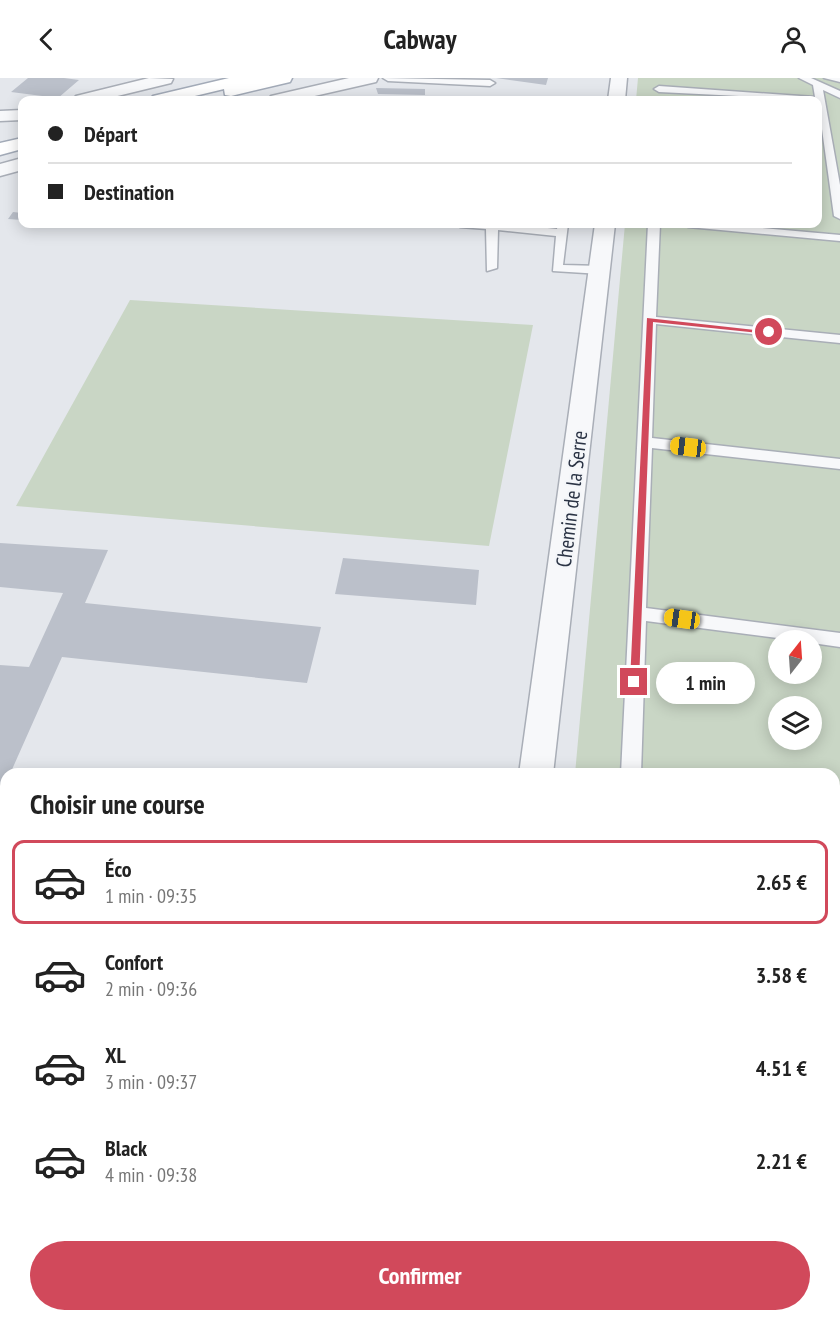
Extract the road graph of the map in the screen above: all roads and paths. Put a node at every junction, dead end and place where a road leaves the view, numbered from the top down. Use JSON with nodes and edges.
{"nodes":[{"id":1,"x":163,"y":78,"type":"edge"},
{"id":2,"x":250,"y":78,"type":"edge"},
{"id":3,"x":284,"y":78,"type":"edge"},
{"id":4,"x":370,"y":78,"type":"edge"},
{"id":5,"x":388,"y":78,"type":"edge"},
{"id":6,"x":619,"y":78,"type":"edge"},
{"id":7,"x":804,"y":78,"type":"edge"},
{"id":8,"x":829,"y":78,"type":"edge"},
{"id":9,"x":840,"y":79,"type":"edge"},
{"id":10,"x":490,"y":83,"type":"dead end"},
{"id":11,"x":660,"y":83,"type":"edge"},
{"id":12,"x":817,"y":84,"type":"junction"},
{"id":13,"x":840,"y":95,"type":"edge"},
{"id":14,"x":97,"y":96,"type":"edge"},
{"id":15,"x":176,"y":96,"type":"edge"},
{"id":16,"x":210,"y":96,"type":"edge"},
{"id":17,"x":294,"y":96,"type":"edge"},
{"id":18,"x":617,"y":96,"type":"edge"},
{"id":19,"x":782,"y":96,"type":"edge"},
{"id":20,"x":819,"y":96,"type":"edge"},
{"id":21,"x":822,"y":108,"type":"edge"},
{"id":22,"x":18,"y":115,"type":"edge"},
{"id":23,"x":0,"y":116,"type":"edge"},
{"id":24,"x":18,"y":135,"type":"edge"},
{"id":25,"x":0,"y":139,"type":"edge"},
{"id":26,"x":18,"y":145,"type":"edge"},
{"id":27,"x":0,"y":149,"type":"edge"},
{"id":28,"x":835,"y":158,"type":"edge"},
{"id":29,"x":18,"y":165,"type":"edge"},
{"id":30,"x":0,"y":170,"type":"edge"},
{"id":31,"x":840,"y":216,"type":"edge"},
{"id":32,"x":492,"y":228,"type":"edge"},
{"id":33,"x":563,"y":228,"type":"edge"},
{"id":34,"x":605,"y":228,"type":"edge"},
{"id":35,"x":654,"y":228,"type":"edge"},
{"id":36,"x":731,"y":228,"type":"edge"},
{"id":37,"x":840,"y":238,"type":"edge"},
{"id":38,"x":491,"y":268,"type":"dead end"},
{"id":39,"x":601,"y":270,"type":"junction"},
{"id":40,"x":650,"y":320,"type":"junction"},
{"id":41,"x":840,"y":339,"type":"edge"},
{"id":42,"x":645,"y":442,"type":"junction"},
{"id":43,"x":840,"y":464,"type":"edge"},
{"id":44,"x":637,"y":613,"type":"junction"},
{"id":45,"x":840,"y":640,"type":"edge"},
{"id":46,"x":537,"y":768,"type":"edge"},
{"id":47,"x":631,"y":768,"type":"edge"}],
"edges":[{"from":1,"to":14,"type":"street"},
{"from":2,"to":15,"type":"main road"},
{"from":3,"to":16,"type":"main road"},
{"from":4,"to":17,"type":"street"},
{"from":5,"to":10,"type":"lane"},
{"from":6,"to":18,"type":"street"},
{"from":7,"to":12,"type":"lane"},
{"from":8,"to":9,"type":"lane"},
{"from":11,"to":19,"type":"lane"},
{"from":12,"to":13,"type":"lane"},
{"from":12,"to":20,"type":"lane"},
{"from":21,"to":28,"type":"lane"},
{"from":22,"to":23,"type":"street"},
{"from":24,"to":25,"type":"main road"},
{"from":26,"to":27,"type":"main road"},
{"from":28,"to":31,"type":"lane"},
{"from":29,"to":30,"type":"street"},
{"from":32,"to":38,"type":"lane"},
{"from":33,"to":39,"type":"lane"},
{"from":34,"to":39,"type":"street","name":"Chemin de la Serre"},
{"from":35,"to":40,"type":"lane"},
{"from":36,"to":37,"type":"lane"},
{"from":39,"to":46,"type":"street","name":"Chemin de la Serre"},
{"from":40,"to":41,"type":"lane"},
{"from":40,"to":42,"type":"lane"},
{"from":42,"to":43,"type":"lane"},
{"from":42,"to":44,"type":"lane"},
{"from":44,"to":45,"type":"lane"},
{"from":44,"to":47,"type":"lane"}]}
